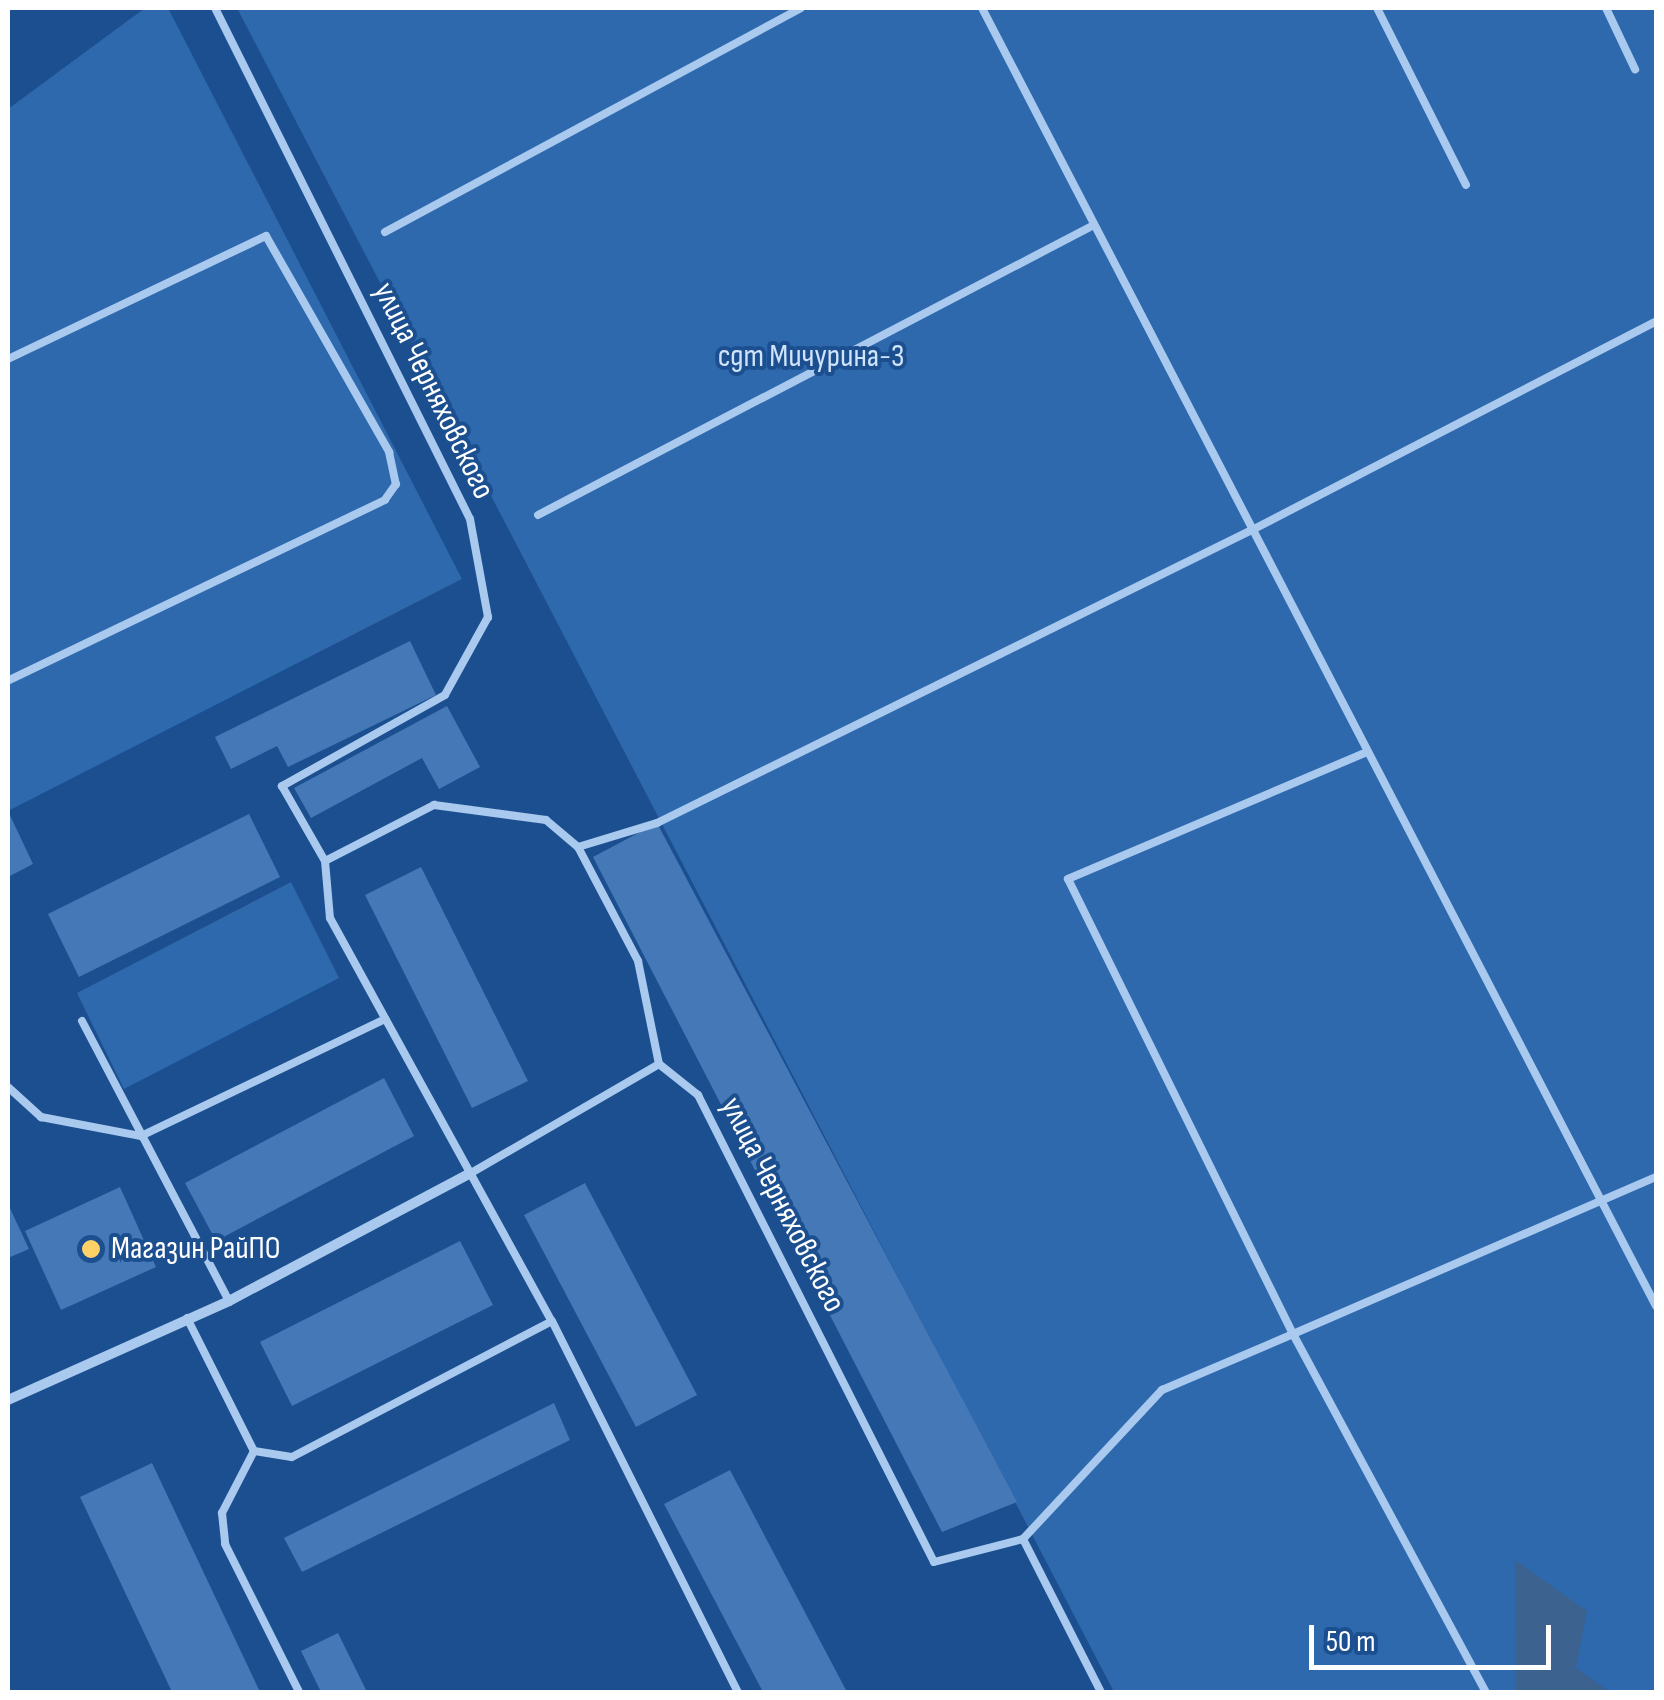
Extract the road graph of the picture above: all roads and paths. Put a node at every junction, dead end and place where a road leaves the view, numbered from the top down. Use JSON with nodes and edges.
{"nodes":[{"id":1,"x":214,"y":8,"type":"edge"},
{"id":2,"x":801,"y":8,"type":"edge"},
{"id":3,"x":982,"y":8,"type":"edge"},
{"id":4,"x":1376,"y":8,"type":"edge"},
{"id":5,"x":1606,"y":8,"type":"edge"},
{"id":6,"x":1635,"y":69,"type":"dead end"},
{"id":7,"x":1466,"y":185,"type":"dead end"},
{"id":8,"x":1094,"y":225,"type":"junction"},
{"id":9,"x":384,"y":232,"type":"dead end"},
{"id":10,"x":1656,"y":321,"type":"edge"},
{"id":11,"x":8,"y":358,"type":"edge"},
{"id":12,"x":538,"y":515,"type":"dead end"},
{"id":13,"x":1250,"y":531,"type":"junction"},
{"id":14,"x":8,"y":681,"type":"edge"},
{"id":15,"x":1368,"y":752,"type":"junction"},
{"id":16,"x":578,"y":846,"type":"junction"},
{"id":17,"x":325,"y":861,"type":"junction"},
{"id":18,"x":385,"y":1018,"type":"junction"},
{"id":19,"x":82,"y":1021,"type":"dead end"},
{"id":20,"x":659,"y":1064,"type":"junction"},
{"id":21,"x":8,"y":1087,"type":"edge"},
{"id":22,"x":141,"y":1136,"type":"junction"},
{"id":23,"x":471,"y":1173,"type":"junction"},
{"id":24,"x":1656,"y":1177,"type":"edge"},
{"id":25,"x":1601,"y":1203,"type":"junction"},
{"id":26,"x":229,"y":1301,"type":"junction"},
{"id":27,"x":1656,"y":1306,"type":"edge"},
{"id":28,"x":187,"y":1318,"type":"junction"},
{"id":29,"x":552,"y":1321,"type":"junction"},
{"id":30,"x":1294,"y":1334,"type":"junction"},
{"id":31,"x":8,"y":1400,"type":"edge"},
{"id":32,"x":254,"y":1451,"type":"junction"},
{"id":33,"x":1022,"y":1539,"type":"junction"},
{"id":34,"x":299,"y":1692,"type":"edge"},
{"id":35,"x":738,"y":1692,"type":"edge"},
{"id":36,"x":1101,"y":1692,"type":"edge"},
{"id":37,"x":1486,"y":1692,"type":"edge"}],
"edges":[{"from":1,"to":17,"type":"lane","name":"улица Черняховского"},
{"from":2,"to":9,"type":"lane"},
{"from":3,"to":8,"type":"lane"},
{"from":4,"to":7,"type":"lane"},
{"from":5,"to":6,"type":"lane"},
{"from":8,"to":12,"type":"lane"},
{"from":8,"to":13,"type":"lane"},
{"from":10,"to":13,"type":"lane"},
{"from":11,"to":14,"type":"lane"},
{"from":13,"to":15,"type":"lane"},
{"from":13,"to":16,"type":"lane"},
{"from":15,"to":25,"type":"lane"},
{"from":15,"to":30,"type":"lane"},
{"from":16,"to":17,"type":"lane"},
{"from":16,"to":20,"type":"lane"},
{"from":17,"to":18,"type":"lane"},
{"from":18,"to":22,"type":"lane"},
{"from":18,"to":23,"type":"lane"},
{"from":19,"to":22,"type":"lane"},
{"from":20,"to":23,"type":"lane"},
{"from":20,"to":33,"type":"lane","name":"улица Черняховского"},
{"from":21,"to":22,"type":"lane"},
{"from":22,"to":26,"type":"lane"},
{"from":23,"to":26,"type":"street"},
{"from":23,"to":29,"type":"lane"},
{"from":24,"to":25,"type":"lane"},
{"from":25,"to":27,"type":"lane"},
{"from":25,"to":30,"type":"lane"},
{"from":26,"to":28,"type":"street"},
{"from":28,"to":31,"type":"street"},
{"from":28,"to":32,"type":"lane"},
{"from":29,"to":32,"type":"lane"},
{"from":29,"to":35,"type":"lane"},
{"from":30,"to":33,"type":"lane"},
{"from":30,"to":37,"type":"lane"},
{"from":32,"to":34,"type":"lane"},
{"from":33,"to":36,"type":"lane"}]}
